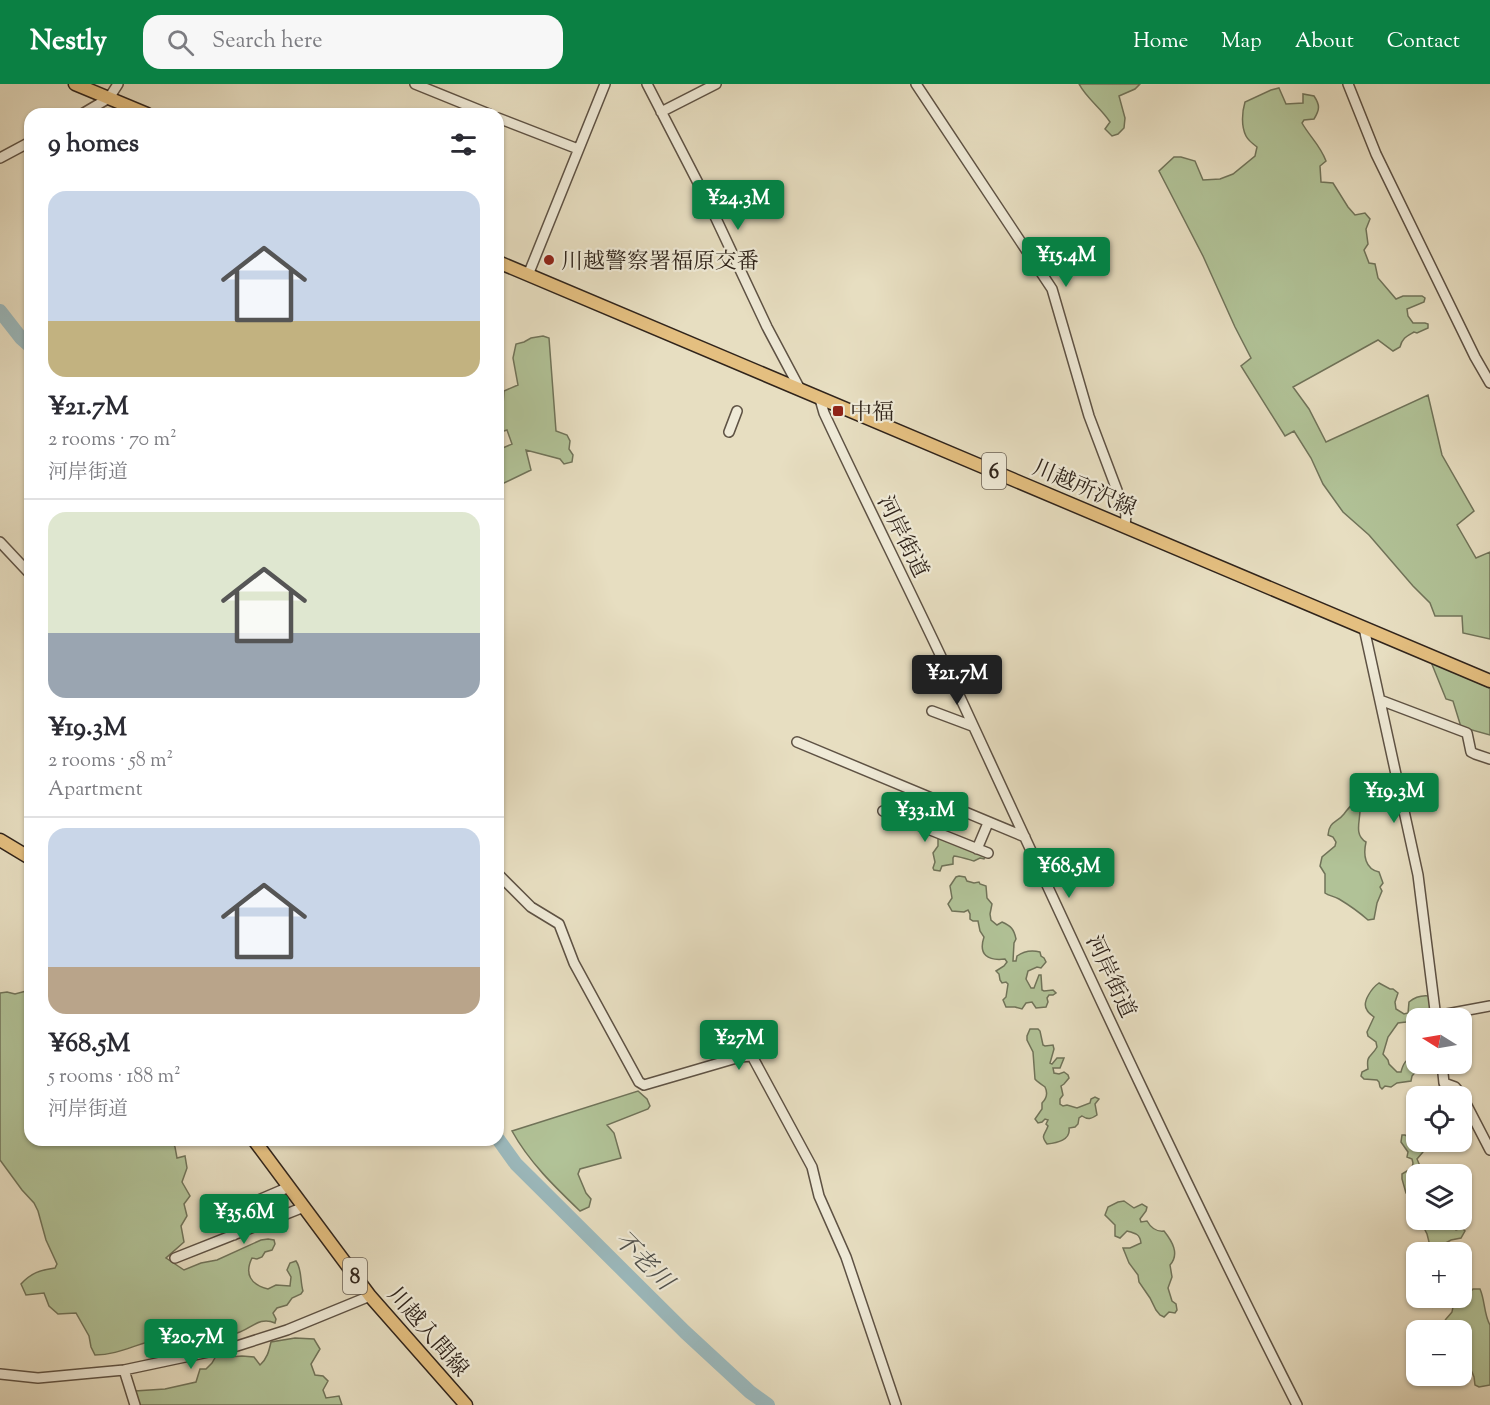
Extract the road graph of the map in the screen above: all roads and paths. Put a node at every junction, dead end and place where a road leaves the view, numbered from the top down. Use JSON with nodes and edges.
{"nodes":[{"id":1,"x":75,"y":84,"type":"edge"},
{"id":2,"x":117,"y":84,"type":"edge"},
{"id":3,"x":415,"y":84,"type":"edge"},
{"id":4,"x":605,"y":84,"type":"edge"},
{"id":5,"x":647,"y":84,"type":"edge"},
{"id":6,"x":716,"y":84,"type":"edge"},
{"id":7,"x":916,"y":84,"type":"edge"},
{"id":8,"x":1348,"y":84,"type":"edge"},
{"id":9,"x":109,"y":98,"type":"junction"},
{"id":10,"x":92,"y":108,"type":"edge"},
{"id":11,"x":133,"y":108,"type":"edge"},
{"id":12,"x":474,"y":108,"type":"edge"},
{"id":13,"x":661,"y":112,"type":"junction"},
{"id":14,"x":504,"y":120,"type":"edge"},
{"id":15,"x":24,"y":145,"type":"edge"},
{"id":16,"x":578,"y":149,"type":"junction"},
{"id":17,"x":0,"y":158,"type":"edge"},
{"id":18,"x":504,"y":264,"type":"edge"},
{"id":19,"x":528,"y":274,"type":"junction"},
{"id":20,"x":1490,"y":383,"type":"edge"},
{"id":21,"x":801,"y":391,"type":"junction"},
{"id":22,"x":820,"y":399,"type":"junction"},
{"id":23,"x":737,"y":411,"type":"dead end"},
{"id":24,"x":729,"y":432,"type":"dead end"},
{"id":25,"x":1125,"y":527,"type":"junction"},
{"id":26,"x":0,"y":542,"type":"edge"},
{"id":27,"x":24,"y":568,"type":"edge"},
{"id":28,"x":1364,"y":628,"type":"junction"},
{"id":29,"x":1490,"y":681,"type":"edge"},
{"id":30,"x":1380,"y":700,"type":"junction"},
{"id":31,"x":932,"y":711,"type":"dead end"},
{"id":32,"x":972,"y":726,"type":"junction"},
{"id":33,"x":797,"y":742,"type":"dead end"},
{"id":34,"x":1490,"y":759,"type":"edge"},
{"id":35,"x":913,"y":791,"type":"junction"},
{"id":36,"x":883,"y":811,"type":"dead end"},
{"id":37,"x":902,"y":819,"type":"junction"},
{"id":38,"x":988,"y":823,"type":"junction"},
{"id":39,"x":1025,"y":837,"type":"junction"},
{"id":40,"x":0,"y":840,"type":"edge"},
{"id":41,"x":977,"y":849,"type":"junction"},
{"id":42,"x":988,"y":853,"type":"dead end"},
{"id":43,"x":24,"y":854,"type":"edge"},
{"id":44,"x":504,"y":880,"type":"edge"},
{"id":45,"x":1490,"y":1006,"type":"edge"},
{"id":46,"x":1435,"y":1008,"type":"edge"},
{"id":47,"x":1472,"y":1010,"type":"edge"},
{"id":48,"x":1443,"y":1074,"type":"edge"},
{"id":49,"x":258,"y":1146,"type":"edge"},
{"id":50,"x":1490,"y":1150,"type":"edge"},
{"id":51,"x":289,"y":1188,"type":"junction"},
{"id":52,"x":304,"y":1207,"type":"junction"},
{"id":53,"x":234,"y":1234,"type":"junction"},
{"id":54,"x":175,"y":1258,"type":"dead end"},
{"id":55,"x":370,"y":1296,"type":"junction"},
{"id":56,"x":124,"y":1370,"type":"junction"},
{"id":57,"x":0,"y":1374,"type":"edge"},
{"id":58,"x":135,"y":1405,"type":"edge"},
{"id":59,"x":466,"y":1405,"type":"edge"},
{"id":60,"x":896,"y":1405,"type":"edge"},
{"id":61,"x":1297,"y":1405,"type":"edge"}],
"edges":[{"from":1,"to":9,"type":"main road"},
{"from":2,"to":9,"type":"street"},
{"from":3,"to":12,"type":"street"},
{"from":4,"to":16,"type":"street"},
{"from":5,"to":13,"type":"street"},
{"from":6,"to":13,"type":"street"},
{"from":7,"to":25,"type":"street"},
{"from":8,"to":20,"type":"street"},
{"from":9,"to":10,"type":"street"},
{"from":9,"to":11,"type":"main road"},
{"from":13,"to":21,"type":"street"},
{"from":14,"to":16,"type":"street"},
{"from":15,"to":17,"type":"street"},
{"from":16,"to":19,"type":"street"},
{"from":18,"to":19,"type":"main road","name":"川越所沢線","number":"6"},
{"from":19,"to":21,"type":"main road","name":"川越所沢線","number":"6"},
{"from":21,"to":22,"type":"main road","name":"川越所沢線","number":"6"},
{"from":22,"to":25,"type":"main road","name":"川越所沢線","number":"6"},
{"from":22,"to":32,"type":"street","name":"河岸街道"},
{"from":23,"to":24,"type":"street"},
{"from":25,"to":28,"type":"main road","name":"川越所沢線","number":"6"},
{"from":26,"to":27,"type":"street"},
{"from":28,"to":29,"type":"main road","name":"川越所沢線","number":"6"},
{"from":28,"to":30,"type":"street"},
{"from":30,"to":34,"type":"street"},
{"from":30,"to":46,"type":"street"},
{"from":31,"to":32,"type":"street"},
{"from":32,"to":39,"type":"street","name":"河岸街道"},
{"from":33,"to":35,"type":"street"},
{"from":35,"to":37,"type":"street"},
{"from":35,"to":38,"type":"street"},
{"from":36,"to":37,"type":"street"},
{"from":37,"to":41,"type":"street"},
{"from":38,"to":39,"type":"street"},
{"from":38,"to":41,"type":"street"},
{"from":39,"to":61,"type":"street","name":"河岸街道"},
{"from":40,"to":43,"type":"main road"},
{"from":41,"to":42,"type":"street"},
{"from":44,"to":60,"type":"street"},
{"from":45,"to":47,"type":"street"},
{"from":48,"to":50,"type":"street"},
{"from":49,"to":51,"type":"main road","name":"川越入間線","number":"8"},
{"from":51,"to":52,"type":"main road","name":"川越入間線","number":"8"},
{"from":51,"to":53,"type":"street"},
{"from":52,"to":53,"type":"street"},
{"from":52,"to":55,"type":"main road","name":"川越入間線","number":"8"},
{"from":53,"to":54,"type":"street"},
{"from":55,"to":56,"type":"street"},
{"from":55,"to":59,"type":"main road","name":"川越入間線","number":"8"},
{"from":56,"to":57,"type":"street"},
{"from":56,"to":58,"type":"street"}]}
